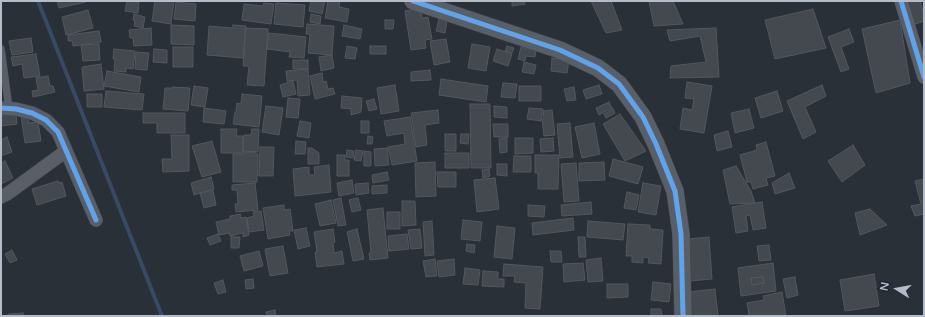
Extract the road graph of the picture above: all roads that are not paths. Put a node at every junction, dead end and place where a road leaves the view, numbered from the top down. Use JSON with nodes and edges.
{"nodes":[{"id":1,"x":413,"y":1,"type":"edge"},
{"id":2,"x":901,"y":1,"type":"edge"},
{"id":3,"x":1,"y":49,"type":"edge"},
{"id":4,"x":924,"y":77,"type":"edge"},
{"id":5,"x":5,"y":108,"type":"edge"},
{"id":6,"x":66,"y":151,"type":"junction"},
{"id":7,"x":1,"y":197,"type":"edge"},
{"id":8,"x":96,"y":220,"type":"dead end"},
{"id":9,"x":683,"y":316,"type":"edge"}],
"edges":[{"from":1,"to":9,"type":"street"},
{"from":2,"to":4,"type":"street"},
{"from":3,"to":5,"type":"lane"},
{"from":5,"to":6,"type":"street"},
{"from":6,"to":7,"type":"street"},
{"from":6,"to":8,"type":"street"}]}
